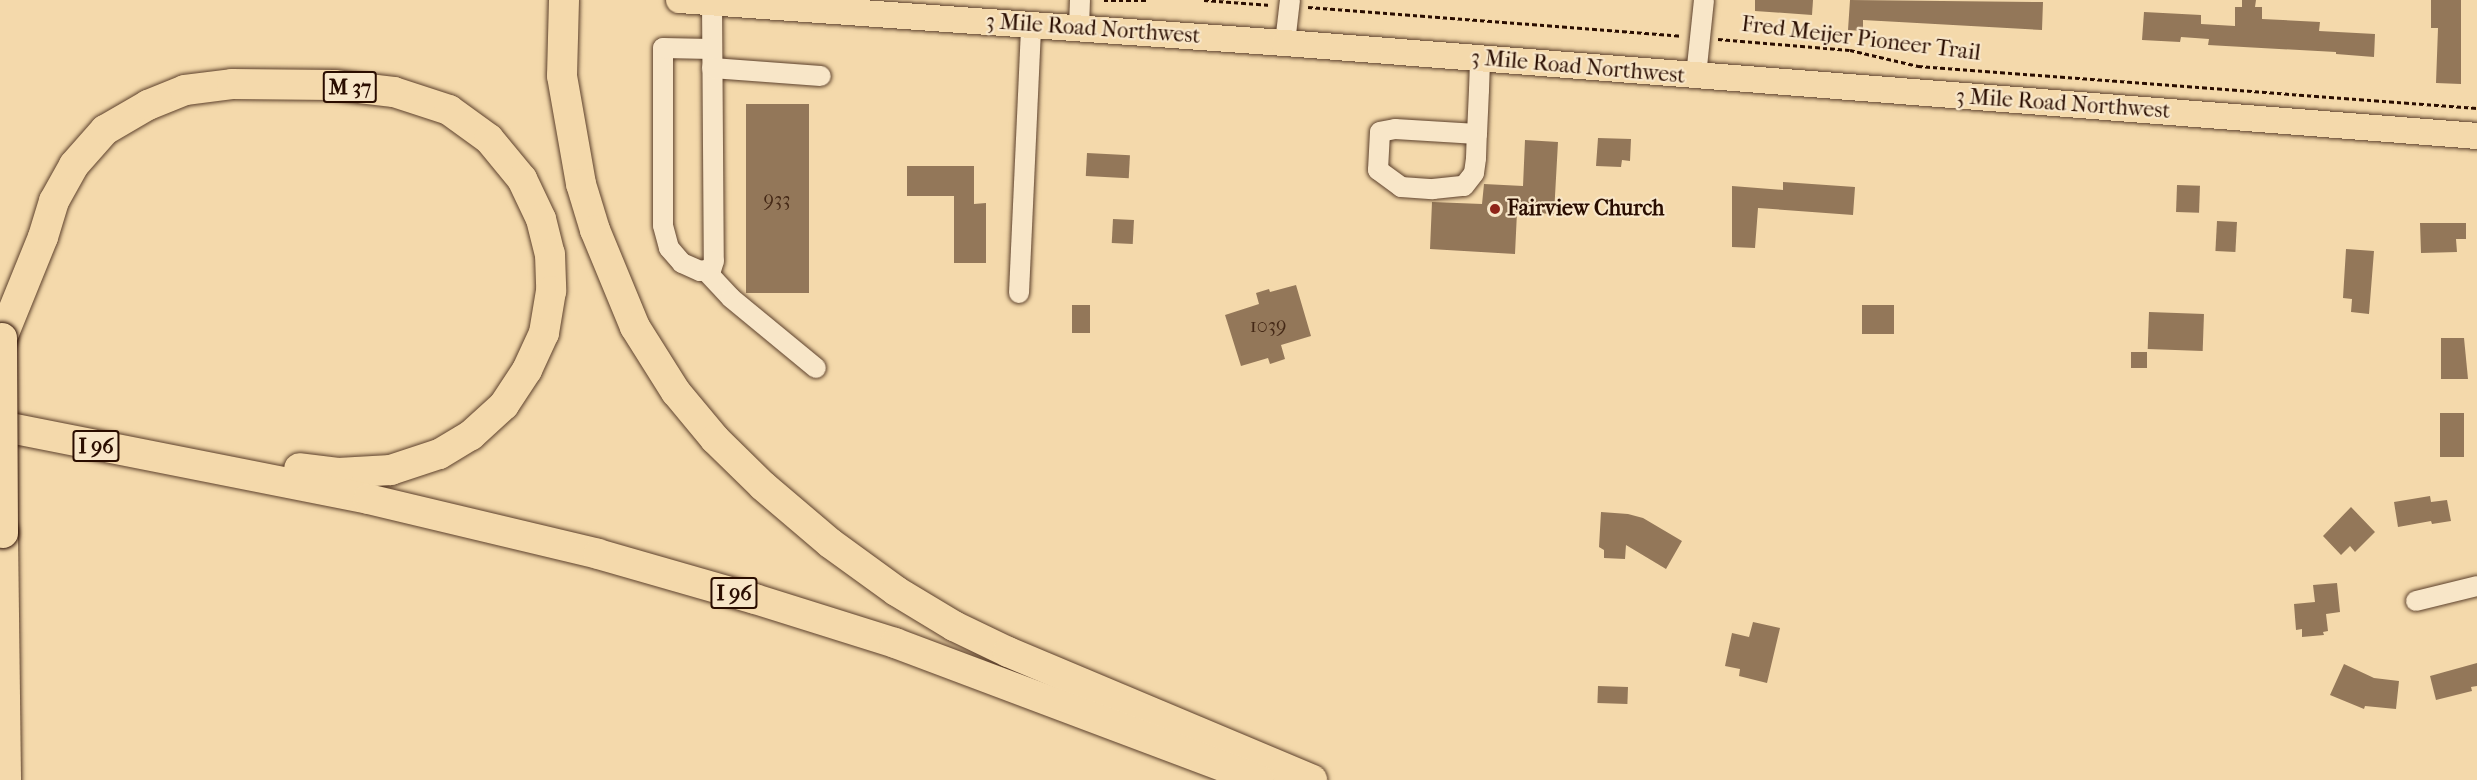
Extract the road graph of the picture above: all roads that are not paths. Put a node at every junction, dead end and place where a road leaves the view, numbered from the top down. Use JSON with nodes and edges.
{"nodes":[{"id":1,"x":564,"y":0,"type":"edge"},
{"id":2,"x":679,"y":0,"type":"edge"},
{"id":3,"x":1080,"y":0,"type":"edge"},
{"id":4,"x":1704,"y":0,"type":"edge"},
{"id":5,"x":712,"y":2,"type":"junction"},
{"id":6,"x":791,"y":3,"type":"edge"},
{"id":7,"x":1290,"y":3,"type":"edge"},
{"id":8,"x":925,"y":8,"type":"edge"},
{"id":9,"x":1031,"y":24,"type":"junction"},
{"id":10,"x":1079,"y":28,"type":"junction"},
{"id":11,"x":1285,"y":43,"type":"junction"},
{"id":12,"x":712,"y":58,"type":"junction"},
{"id":13,"x":1480,"y":59,"type":"junction"},
{"id":14,"x":821,"y":76,"type":"dead end"},
{"id":15,"x":1696,"y":76,"type":"junction"},
{"id":16,"x":1477,"y":134,"type":"junction"},
{"id":17,"x":2477,"y":136,"type":"edge"},
{"id":18,"x":705,"y":270,"type":"junction"},
{"id":19,"x":1019,"y":293,"type":"dead end"},
{"id":20,"x":1,"y":325,"type":"edge"},
{"id":21,"x":816,"y":368,"type":"dead end"},
{"id":22,"x":0,"y":426,"type":"edge"},
{"id":23,"x":192,"y":465,"type":"junction"},
{"id":24,"x":2477,"y":586,"type":"edge"},
{"id":25,"x":2416,"y":601,"type":"dead end"},
{"id":26,"x":2,"y":635,"type":"edge"},
{"id":27,"x":2,"y":698,"type":"edge"},
{"id":28,"x":6,"y":780,"type":"edge"},
{"id":29,"x":1259,"y":780,"type":"edge"},
{"id":30,"x":1312,"y":780,"type":"edge"}],
"edges":[{"from":1,"to":30,"type":"highway"},
{"from":2,"to":5,"type":"main road","name":"3 Mile Road Northwest"},
{"from":3,"to":10,"type":"street"},
{"from":4,"to":15,"type":"street"},
{"from":5,"to":6,"type":"main road","name":"3 Mile Road Northwest"},
{"from":5,"to":12,"type":"street"},
{"from":6,"to":8,"type":"main road","name":"3 Mile Road Northwest"},
{"from":7,"to":11,"type":"street"},
{"from":8,"to":9,"type":"main road","name":"3 Mile Road Northwest"},
{"from":9,"to":10,"type":"main road","name":"3 Mile Road Northwest"},
{"from":9,"to":19,"type":"street"},
{"from":10,"to":11,"type":"main road","name":"3 Mile Road Northwest"},
{"from":11,"to":13,"type":"main road","name":"3 Mile Road Northwest"},
{"from":12,"to":14,"type":"street"},
{"from":12,"to":18,"type":"street"},
{"from":12,"to":18,"type":"street"},
{"from":13,"to":15,"type":"main road","name":"3 Mile Road Northwest"},
{"from":13,"to":16,"type":"street"},
{"from":15,"to":17,"type":"main road","name":"3 Mile Road Northwest"},
{"from":16,"to":16,"type":"street"},
{"from":18,"to":21,"type":"street"},
{"from":20,"to":23,"type":"highway","number":"M 37"},
{"from":20,"to":26,"type":"highway","number":"M 37","bridge":true},
{"from":22,"to":23,"type":"highway","number":"I 96"},
{"from":23,"to":29,"type":"highway","number":"I 96"},
{"from":24,"to":25,"type":"street"},
{"from":26,"to":27,"type":"highway","number":"M 37"},
{"from":27,"to":28,"type":"highway","number":"M 37"}]}
